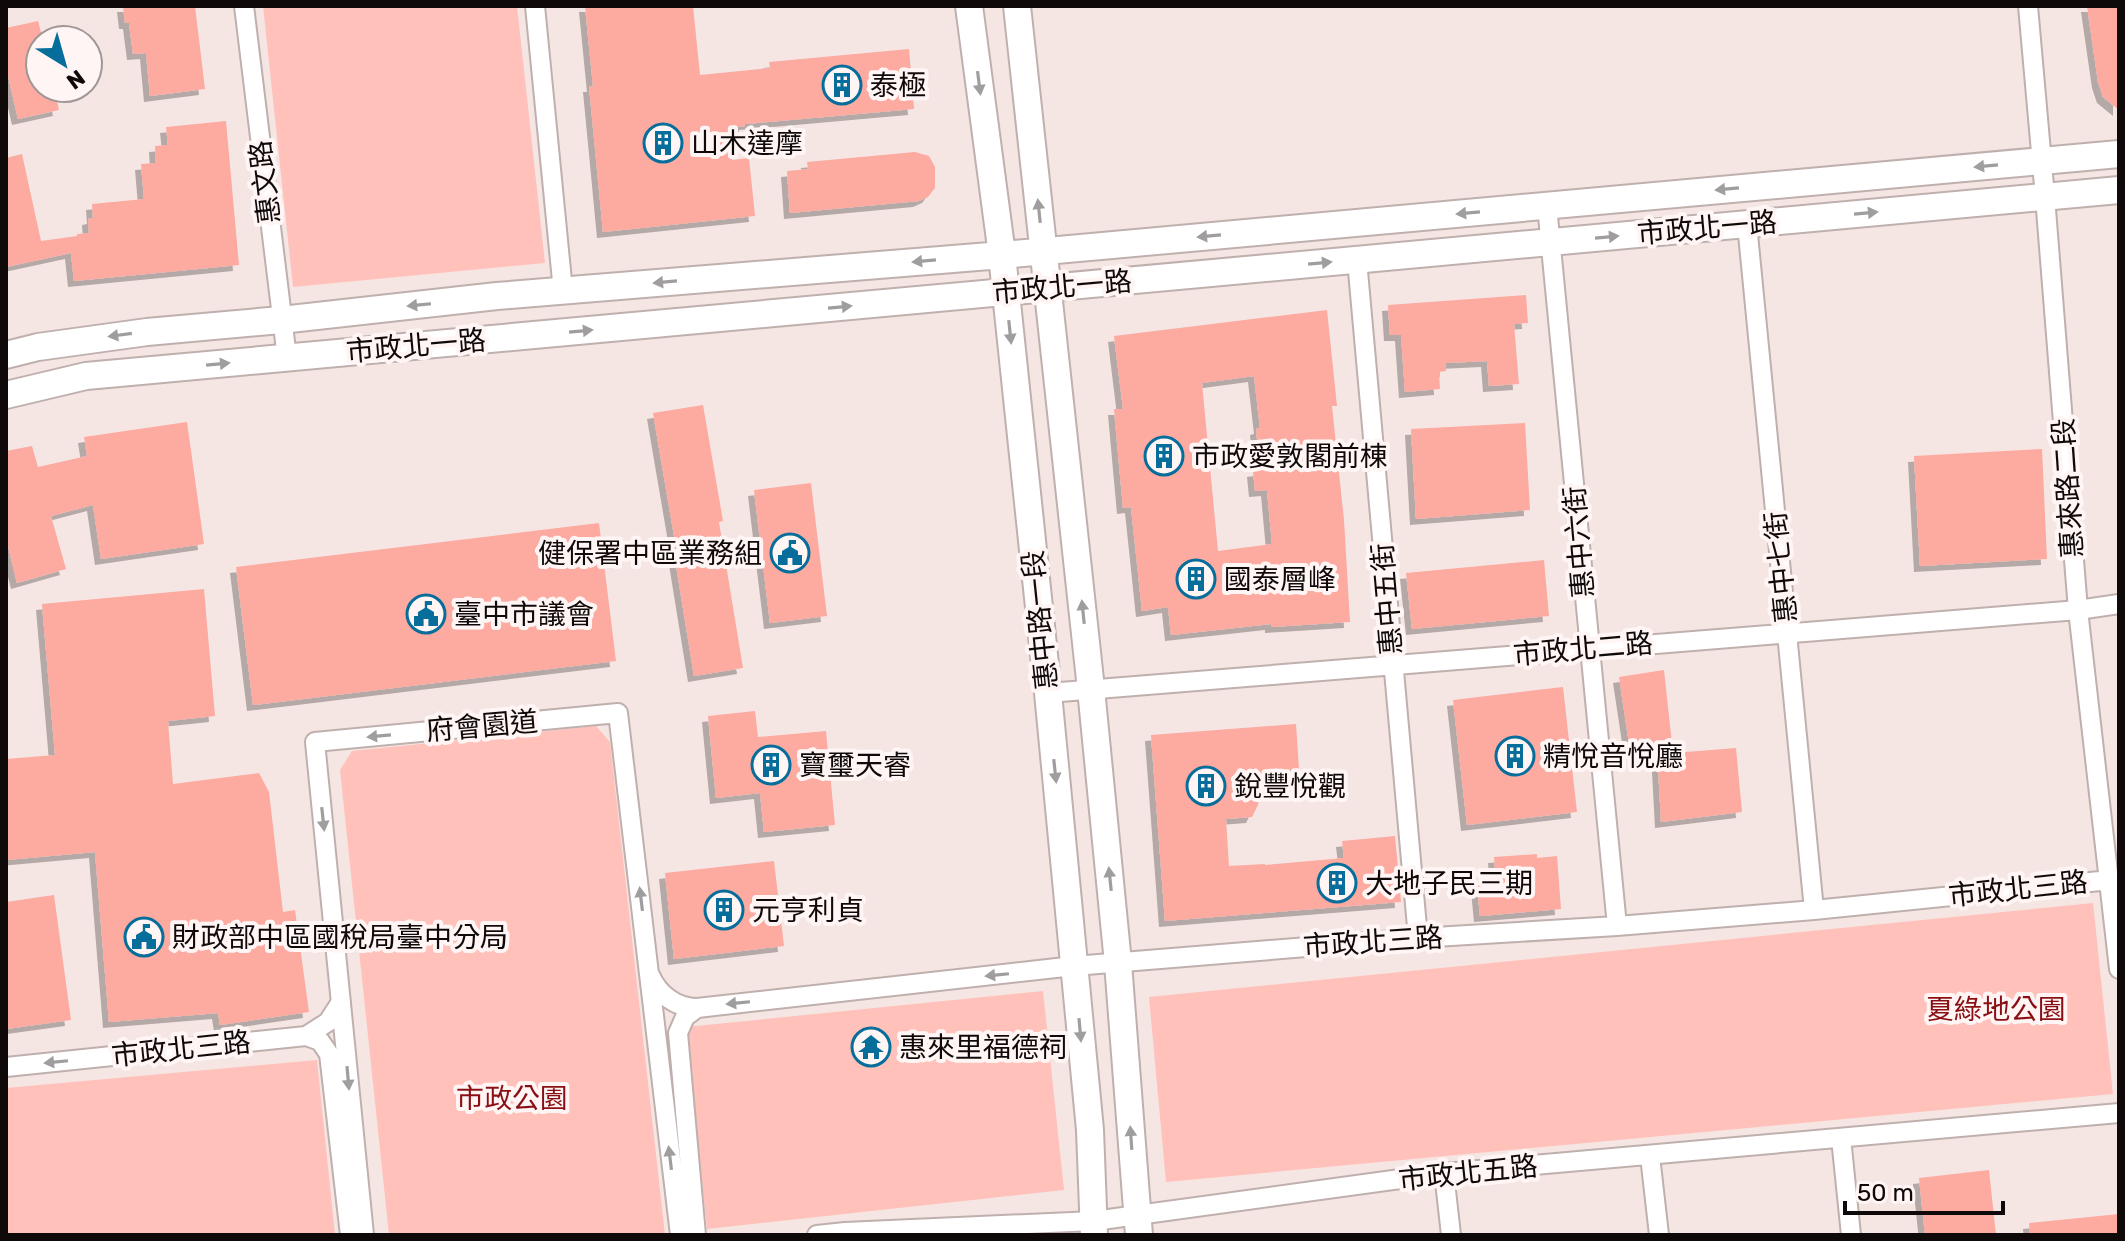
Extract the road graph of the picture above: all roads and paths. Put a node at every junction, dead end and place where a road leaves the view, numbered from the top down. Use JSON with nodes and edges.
{"nodes":[{"id":1,"x":244,"y":6,"type":"edge"},
{"id":2,"x":535,"y":6,"type":"edge"},
{"id":3,"x":969,"y":6,"type":"edge"},
{"id":4,"x":1017,"y":6,"type":"edge"},
{"id":5,"x":2028,"y":6,"type":"edge"},
{"id":6,"x":2119,"y":154,"type":"edge"},
{"id":7,"x":2042,"y":161,"type":"junction"},
{"id":8,"x":2119,"y":190,"type":"edge"},
{"id":9,"x":2045,"y":197,"type":"junction"},
{"id":10,"x":1547,"y":206,"type":"junction"},
{"id":11,"x":1747,"y":224,"type":"junction"},
{"id":12,"x":1551,"y":242,"type":"junction"},
{"id":13,"x":1044,"y":251,"type":"junction"},
{"id":14,"x":1002,"y":255,"type":"junction"},
{"id":15,"x":1357,"y":260,"type":"junction"},
{"id":16,"x":1048,"y":288,"type":"junction"},
{"id":17,"x":563,"y":291,"type":"junction"},
{"id":18,"x":1006,"y":292,"type":"junction"},
{"id":19,"x":281,"y":320,"type":"junction"},
{"id":20,"x":6,"y":355,"type":"edge"},
{"id":21,"x":287,"y":358,"type":"junction"},
{"id":22,"x":6,"y":395,"type":"edge"},
{"id":23,"x":2119,"y":604,"type":"edge"},
{"id":24,"x":2078,"y":610,"type":"junction"},
{"id":25,"x":1787,"y":633,"type":"junction"},
{"id":26,"x":1590,"y":649,"type":"junction"},
{"id":27,"x":1393,"y":665,"type":"junction"},
{"id":28,"x":1091,"y":689,"type":"junction"},
{"id":29,"x":1048,"y":693,"type":"junction"},
{"id":30,"x":2110,"y":880,"type":"junction"},
{"id":31,"x":1814,"y":910,"type":"junction"},
{"id":32,"x":1617,"y":926,"type":"junction"},
{"id":33,"x":1418,"y":938,"type":"junction"},
{"id":34,"x":1118,"y":963,"type":"junction"},
{"id":35,"x":1074,"y":966,"type":"junction"},
{"id":36,"x":2119,"y":969,"type":"edge"},
{"id":37,"x":650,"y":975,"type":"junction"},
{"id":38,"x":341,"y":1002,"type":"junction"},
{"id":39,"x":697,"y":1008,"type":"junction"},
{"id":40,"x":306,"y":1036,"type":"junction"},
{"id":41,"x":6,"y":1067,"type":"edge"},
{"id":42,"x":2119,"y":1113,"type":"edge"},
{"id":43,"x":686,"y":1118,"type":"junction"},
{"id":44,"x":665,"y":1122,"type":"junction"},
{"id":45,"x":1841,"y":1138,"type":"junction"},
{"id":46,"x":348,"y":1153,"type":"junction"},
{"id":47,"x":1650,"y":1156,"type":"junction"},
{"id":48,"x":1444,"y":1173,"type":"junction"},
{"id":49,"x":1138,"y":1226,"type":"edge"},
{"id":50,"x":1094,"y":1228,"type":"edge"},
{"id":51,"x":350,"y":1235,"type":"edge"},
{"id":52,"x":364,"y":1235,"type":"edge"},
{"id":53,"x":680,"y":1235,"type":"edge"},
{"id":54,"x":696,"y":1235,"type":"edge"},
{"id":55,"x":817,"y":1235,"type":"edge"},
{"id":56,"x":1451,"y":1235,"type":"edge"},
{"id":57,"x":1659,"y":1235,"type":"edge"},
{"id":58,"x":1851,"y":1235,"type":"edge"}],
"edges":[{"from":1,"to":19,"type":"street","name":"惠文路"},
{"from":2,"to":17,"type":"street"},
{"from":3,"to":14,"type":"street","name":"惠中路一段","one_way":true},
{"from":13,"to":4,"type":"street","name":"惠中路一段","one_way":true},
{"from":5,"to":7,"type":"street","name":"惠來路二段"},
{"from":6,"to":7,"type":"street","name":"市政北一路"},
{"from":7,"to":9,"type":"street","name":"惠來路二段"},
{"from":7,"to":10,"type":"street","name":"市政北一路","one_way":true},
{"from":8,"to":9,"type":"street","name":"市政北一路"},
{"from":11,"to":9,"type":"street","name":"市政北一路","one_way":true},
{"from":9,"to":24,"type":"street","name":"惠來路二段"},
{"from":10,"to":12,"type":"street","name":"惠中六街"},
{"from":10,"to":13,"type":"street","name":"市政北一路","one_way":true},
{"from":12,"to":11,"type":"street","name":"市政北一路","one_way":true},
{"from":11,"to":25,"type":"street","name":"惠中七街"},
{"from":12,"to":15,"type":"street","name":"市政北一路"},
{"from":12,"to":26,"type":"street","name":"惠中六街"},
{"from":13,"to":14,"type":"street","name":"市政北一路"},
{"from":13,"to":16,"type":"street","name":"惠中路一段"},
{"from":14,"to":17,"type":"street","name":"市政北一路","one_way":true},
{"from":14,"to":18,"type":"street","name":"惠中路一段"},
{"from":16,"to":15,"type":"street","name":"市政北一路","one_way":true},
{"from":15,"to":27,"type":"street","name":"惠中五街"},
{"from":16,"to":18,"type":"street","name":"市政北一路"},
{"from":28,"to":16,"type":"street","name":"惠中路一段","one_way":true},
{"from":17,"to":19,"type":"street","name":"市政北一路","one_way":true},
{"from":21,"to":18,"type":"street","name":"市政北一路","one_way":true},
{"from":18,"to":29,"type":"street","name":"惠中路一段","one_way":true},
{"from":19,"to":20,"type":"street","name":"市政北一路","one_way":true},
{"from":19,"to":21,"type":"street","name":"惠文路"},
{"from":22,"to":21,"type":"street","name":"市政北一路","one_way":true},
{"from":23,"to":24,"type":"street","name":"市政北二路"},
{"from":24,"to":25,"type":"street","name":"市政北二路"},
{"from":24,"to":30,"type":"street","name":"惠來路二段"},
{"from":25,"to":26,"type":"street","name":"市政北二路"},
{"from":25,"to":31,"type":"street","name":"惠中七街"},
{"from":26,"to":27,"type":"street","name":"市政北二路"},
{"from":26,"to":32,"type":"street","name":"惠中六街"},
{"from":27,"to":28,"type":"street","name":"市政北二路"},
{"from":27,"to":33,"type":"street","name":"惠中五街"},
{"from":28,"to":29,"type":"street","name":"市政北二路"},
{"from":34,"to":28,"type":"street","name":"惠中路一段","one_way":true},
{"from":29,"to":35,"type":"street","name":"惠中路一段","one_way":true},
{"from":30,"to":31,"type":"street","name":"市政北三路"},
{"from":30,"to":36,"type":"street","name":"惠來路二段"},
{"from":31,"to":32,"type":"street","name":"市政北三路"},
{"from":32,"to":33,"type":"street","name":"市政北三路"},
{"from":33,"to":34,"type":"street","name":"市政北三路"},
{"from":34,"to":35,"type":"street","name":"市政北三路"},
{"from":49,"to":34,"type":"street","name":"惠中路一段","one_way":true},
{"from":35,"to":39,"type":"street","name":"市政北三路","one_way":true},
{"from":35,"to":50,"type":"street","name":"惠中路一段","one_way":true},
{"from":37,"to":38,"type":"street","name":"府會園道","one_way":true},
{"from":37,"to":39,"type":"street"},
{"from":37,"to":44,"type":"street","name":"府會園道"},
{"from":38,"to":40,"type":"street"},
{"from":38,"to":46,"type":"street","name":"府會園道","one_way":true},
{"from":39,"to":43,"type":"street"},
{"from":40,"to":41,"type":"street","name":"市政北三路","one_way":true},
{"from":40,"to":46,"type":"street"},
{"from":42,"to":45,"type":"street","name":"市政北五路"},
{"from":43,"to":44,"type":"street"},
{"from":43,"to":54,"type":"street"},
{"from":53,"to":44,"type":"street","name":"府會園道","one_way":true},
{"from":45,"to":47,"type":"street","name":"市政北五路"},
{"from":45,"to":58,"type":"street"},
{"from":46,"to":51,"type":"street"},
{"from":46,"to":52,"type":"street","name":"府會園道"},
{"from":47,"to":48,"type":"street","name":"市政北五路"},
{"from":47,"to":57,"type":"street"},
{"from":48,"to":49,"type":"street","name":"市政北五路"},
{"from":48,"to":56,"type":"street"},
{"from":49,"to":50,"type":"street","name":"市政北五路"},
{"from":50,"to":55,"type":"street","name":"市政北五路"}]}
